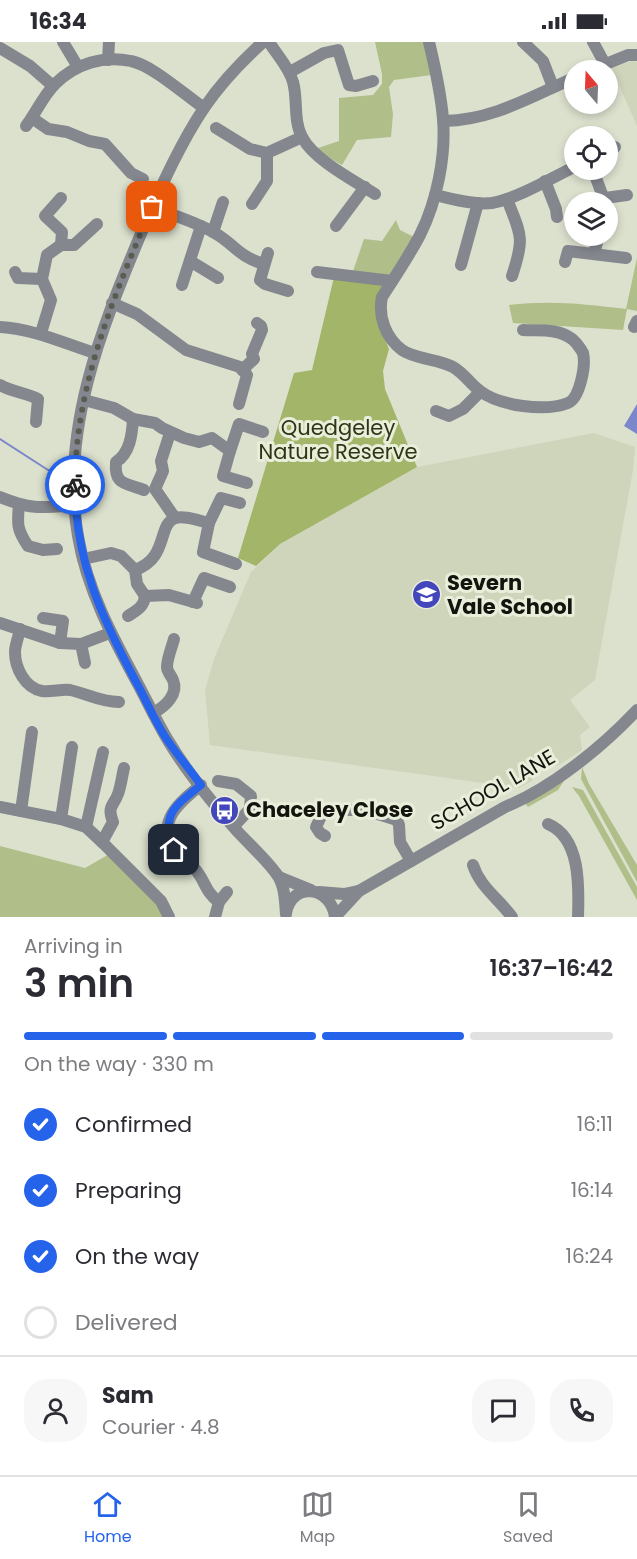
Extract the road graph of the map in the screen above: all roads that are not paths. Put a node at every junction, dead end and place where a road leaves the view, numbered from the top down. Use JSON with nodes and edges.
{"nodes":[{"id":1,"x":63,"y":42,"type":"edge"},
{"id":2,"x":109,"y":42,"type":"edge"},
{"id":3,"x":263,"y":42,"type":"edge"},
{"id":4,"x":269,"y":42,"type":"edge"},
{"id":5,"x":429,"y":42,"type":"edge"},
{"id":6,"x":524,"y":42,"type":"edge"},
{"id":7,"x":593,"y":42,"type":"edge"},
{"id":8,"x":337,"y":46,"type":"edge"},
{"id":9,"x":0,"y":48,"type":"edge"},
{"id":10,"x":637,"y":55,"type":"edge"},
{"id":11,"x":108,"y":60,"type":"junction"},
{"id":12,"x":603,"y":60,"type":"edge"},
{"id":13,"x":616,"y":60,"type":"edge"},
{"id":14,"x":78,"y":67,"type":"junction"},
{"id":15,"x":290,"y":72,"type":"junction"},
{"id":16,"x":373,"y":81,"type":"dead end"},
{"id":17,"x":564,"y":82,"type":"edge"},
{"id":18,"x":53,"y":86,"type":"junction"},
{"id":19,"x":553,"y":87,"type":"junction"},
{"id":20,"x":204,"y":108,"type":"junction"},
{"id":21,"x":444,"y":120,"type":"junction"},
{"id":22,"x":216,"y":128,"type":"dead end"},
{"id":23,"x":302,"y":137,"type":"junction"},
{"id":24,"x":267,"y":153,"type":"junction"},
{"id":25,"x":564,"y":172,"type":"edge"},
{"id":26,"x":143,"y":179,"type":"dead end"},
{"id":27,"x":544,"y":181,"type":"junction"},
{"id":28,"x":435,"y":195,"type":"junction"},
{"id":29,"x":627,"y":195,"type":"dead end"},
{"id":30,"x":618,"y":197,"type":"edge"},
{"id":31,"x":61,"y":198,"type":"dead end"},
{"id":32,"x":507,"y":199,"type":"junction"},
{"id":33,"x":223,"y":202,"type":"dead end"},
{"id":34,"x":478,"y":203,"type":"junction"},
{"id":35,"x":252,"y":204,"type":"dead end"},
{"id":36,"x":152,"y":207,"type":"junction"},
{"id":37,"x":557,"y":217,"type":"dead end"},
{"id":38,"x":97,"y":224,"type":"dead end"},
{"id":39,"x":201,"y":226,"type":"junction"},
{"id":40,"x":336,"y":226,"type":"dead end"},
{"id":41,"x":213,"y":232,"type":"junction"},
{"id":42,"x":61,"y":238,"type":"junction"},
{"id":43,"x":596,"y":246,"type":"edge"},
{"id":44,"x":594,"y":253,"type":"junction"},
{"id":45,"x":626,"y":258,"type":"dead end"},
{"id":46,"x":190,"y":261,"type":"junction"},
{"id":47,"x":565,"y":262,"type":"dead end"},
{"id":48,"x":460,"y":265,"type":"dead end"},
{"id":49,"x":317,"y":272,"type":"dead end"},
{"id":50,"x":512,"y":276,"type":"dead end"},
{"id":51,"x":219,"y":278,"type":"dead end"},
{"id":52,"x":42,"y":279,"type":"junction"},
{"id":53,"x":16,"y":280,"type":"dead end"},
{"id":54,"x":392,"y":282,"type":"junction"},
{"id":55,"x":182,"y":285,"type":"dead end"},
{"id":56,"x":288,"y":291,"type":"dead end"},
{"id":57,"x":112,"y":303,"type":"junction"},
{"id":58,"x":257,"y":323,"type":"dead end"},
{"id":59,"x":0,"y":327,"type":"edge"},
{"id":60,"x":523,"y":330,"type":"dead end"},
{"id":61,"x":41,"y":333,"type":"junction"},
{"id":62,"x":95,"y":353,"type":"junction"},
{"id":63,"x":245,"y":373,"type":"junction"},
{"id":64,"x":0,"y":385,"type":"edge"},
{"id":65,"x":480,"y":392,"type":"junction"},
{"id":66,"x":84,"y":400,"type":"junction"},
{"id":67,"x":239,"y":404,"type":"dead end"},
{"id":68,"x":436,"y":411,"type":"dead end"},
{"id":69,"x":133,"y":419,"type":"junction"},
{"id":70,"x":36,"y":422,"type":"dead end"},
{"id":71,"x":263,"y":432,"type":"dead end"},
{"id":72,"x":170,"y":433,"type":"junction"},
{"id":73,"x":228,"y":450,"type":"junction"},
{"id":74,"x":248,"y":483,"type":"dead end"},
{"id":75,"x":150,"y":490,"type":"junction"},
{"id":76,"x":0,"y":497,"type":"edge"},
{"id":77,"x":240,"y":503,"type":"dead end"},
{"id":78,"x":19,"y":505,"type":"junction"},
{"id":79,"x":75,"y":505,"type":"junction"},
{"id":80,"x":175,"y":519,"type":"junction"},
{"id":81,"x":209,"y":523,"type":"junction"},
{"id":82,"x":57,"y":549,"type":"dead end"},
{"id":83,"x":83,"y":559,"type":"junction"},
{"id":84,"x":237,"y":564,"type":"dead end"},
{"id":85,"x":135,"y":570,"type":"junction"},
{"id":86,"x":230,"y":587,"type":"dead end"},
{"id":87,"x":145,"y":596,"type":"junction"},
{"id":88,"x":128,"y":616,"type":"dead end"},
{"id":89,"x":44,"y":618,"type":"dead end"},
{"id":90,"x":0,"y":623,"type":"edge"},
{"id":91,"x":20,"y":629,"type":"junction"},
{"id":92,"x":110,"y":633,"type":"junction"},
{"id":93,"x":174,"y":639,"type":"dead end"},
{"id":94,"x":60,"y":643,"type":"junction"},
{"id":95,"x":81,"y":644,"type":"junction"},
{"id":96,"x":85,"y":663,"type":"dead end"},
{"id":97,"x":119,"y":702,"type":"dead end"},
{"id":98,"x":153,"y":713,"type":"junction"},
{"id":99,"x":635,"y":715,"type":"edge"},
{"id":100,"x":32,"y":732,"type":"dead end"},
{"id":101,"x":72,"y":747,"type":"dead end"},
{"id":102,"x":103,"y":752,"type":"dead end"},
{"id":103,"x":124,"y":768,"type":"dead end"},
{"id":104,"x":218,"y":781,"type":"dead end"},
{"id":105,"x":201,"y":785,"type":"junction"},
{"id":106,"x":0,"y":807,"type":"edge"},
{"id":107,"x":21,"y":811,"type":"junction"},
{"id":108,"x":61,"y":819,"type":"junction"},
{"id":109,"x":548,"y":824,"type":"dead end"},
{"id":110,"x":234,"y":826,"type":"junction"},
{"id":111,"x":86,"y":827,"type":"junction"},
{"id":112,"x":325,"y":836,"type":"dead end"},
{"id":113,"x":102,"y":843,"type":"junction"},
{"id":114,"x":411,"y":861,"type":"junction"},
{"id":115,"x":473,"y":865,"type":"dead end"},
{"id":116,"x":279,"y":877,"type":"junction"},
{"id":117,"x":359,"y":891,"type":"junction"},
{"id":118,"x":315,"y":892,"type":"junction"},
{"id":119,"x":167,"y":912,"type":"edge"},
{"id":120,"x":286,"y":916,"type":"edge"},
{"id":121,"x":215,"y":917,"type":"edge"},
{"id":122,"x":335,"y":917,"type":"edge"},
{"id":123,"x":512,"y":917,"type":"edge"},
{"id":124,"x":578,"y":917,"type":"edge"}],
"edges":[{"from":1,"to":14,"type":"street"},
{"from":2,"to":11,"type":"street"},
{"from":3,"to":20,"type":"street"},
{"from":4,"to":15,"type":"street"},
{"from":5,"to":21,"type":"street"},
{"from":6,"to":19,"type":"street"},
{"from":7,"to":12,"type":"street"},
{"from":8,"to":15,"type":"street"},
{"from":8,"to":16,"type":"street"},
{"from":9,"to":18,"type":"street"},
{"from":10,"to":13,"type":"street"},
{"from":11,"to":14,"type":"street"},
{"from":11,"to":20,"type":"street"},
{"from":14,"to":18,"type":"street"},
{"from":15,"to":23,"type":"street"},
{"from":17,"to":19,"type":"street"},
{"from":18,"to":26,"type":"street"},
{"from":19,"to":21,"type":"street"},
{"from":20,"to":36,"type":"street"},
{"from":21,"to":28,"type":"street"},
{"from":22,"to":24,"type":"street"},
{"from":23,"to":24,"type":"street"},
{"from":23,"to":40,"type":"street"},
{"from":24,"to":35,"type":"street"},
{"from":25,"to":27,"type":"street"},
{"from":27,"to":32,"type":"street"},
{"from":27,"to":37,"type":"street"},
{"from":28,"to":34,"type":"street"},
{"from":28,"to":54,"type":"street"},
{"from":29,"to":30,"type":"street"},
{"from":31,"to":42,"type":"street"},
{"from":32,"to":34,"type":"street"},
{"from":32,"to":50,"type":"street"},
{"from":33,"to":41,"type":"street"},
{"from":34,"to":48,"type":"street"},
{"from":36,"to":39,"type":"street"},
{"from":36,"to":57,"type":"street"},
{"from":38,"to":42,"type":"street"},
{"from":39,"to":41,"type":"street"},
{"from":39,"to":46,"type":"street"},
{"from":41,"to":56,"type":"street"},
{"from":42,"to":52,"type":"street"},
{"from":43,"to":44,"type":"street"},
{"from":44,"to":45,"type":"street"},
{"from":44,"to":47,"type":"street"},
{"from":46,"to":51,"type":"street"},
{"from":46,"to":55,"type":"street"},
{"from":49,"to":54,"type":"street"},
{"from":52,"to":53,"type":"street"},
{"from":52,"to":61,"type":"street"},
{"from":54,"to":65,"type":"street"},
{"from":57,"to":62,"type":"street"},
{"from":57,"to":63,"type":"street"},
{"from":58,"to":63,"type":"street"},
{"from":59,"to":61,"type":"street"},
{"from":60,"to":65,"type":"street"},
{"from":61,"to":62,"type":"street"},
{"from":62,"to":66,"type":"street"},
{"from":63,"to":67,"type":"street"},
{"from":64,"to":70,"type":"street"},
{"from":65,"to":68,"type":"street"},
{"from":66,"to":69,"type":"street"},
{"from":66,"to":79,"type":"street"},
{"from":69,"to":72,"type":"street"},
{"from":69,"to":75,"type":"street"},
{"from":71,"to":73,"type":"street"},
{"from":72,"to":73,"type":"street"},
{"from":72,"to":75,"type":"street"},
{"from":73,"to":74,"type":"street"},
{"from":75,"to":80,"type":"street"},
{"from":76,"to":78,"type":"street"},
{"from":77,"to":81,"type":"street"},
{"from":78,"to":79,"type":"street"},
{"from":78,"to":82,"type":"street"},
{"from":79,"to":83,"type":"street"},
{"from":80,"to":81,"type":"street"},
{"from":80,"to":85,"type":"street"},
{"from":81,"to":84,"type":"street"},
{"from":83,"to":85,"type":"street"},
{"from":83,"to":92,"type":"street"},
{"from":85,"to":87,"type":"street"},
{"from":86,"to":87,"type":"street"},
{"from":87,"to":88,"type":"street"},
{"from":89,"to":94,"type":"street"},
{"from":90,"to":91,"type":"street"},
{"from":91,"to":94,"type":"street"},
{"from":91,"to":97,"type":"street"},
{"from":92,"to":95,"type":"street"},
{"from":92,"to":98,"type":"street"},
{"from":93,"to":98,"type":"street"},
{"from":94,"to":95,"type":"street"},
{"from":95,"to":96,"type":"street"},
{"from":98,"to":105,"type":"street"},
{"from":99,"to":114,"type":"street","name":"SCHOOL LANE"},
{"from":100,"to":107,"type":"street"},
{"from":101,"to":108,"type":"street"},
{"from":102,"to":111,"type":"street"},
{"from":103,"to":113,"type":"street"},
{"from":104,"to":110,"type":"street"},
{"from":105,"to":110,"type":"street"},
{"from":105,"to":121,"type":"street"},
{"from":106,"to":107,"type":"street"},
{"from":107,"to":108,"type":"street"},
{"from":108,"to":111,"type":"street"},
{"from":109,"to":124,"type":"street"},
{"from":110,"to":116,"type":"street"},
{"from":111,"to":113,"type":"street"},
{"from":112,"to":114,"type":"street"},
{"from":113,"to":119,"type":"street"},
{"from":114,"to":117,"type":"street","name":"SCHOOL LANE"},
{"from":115,"to":123,"type":"street"},
{"from":116,"to":118,"type":"street"},
{"from":116,"to":120,"type":"street"},
{"from":117,"to":118,"type":"street","name":"SCHOOL LANE"},
{"from":117,"to":122,"type":"street","name":"SCHOOL LANE"},
{"from":118,"to":120,"type":"street"},
{"from":118,"to":122,"type":"street"}]}
